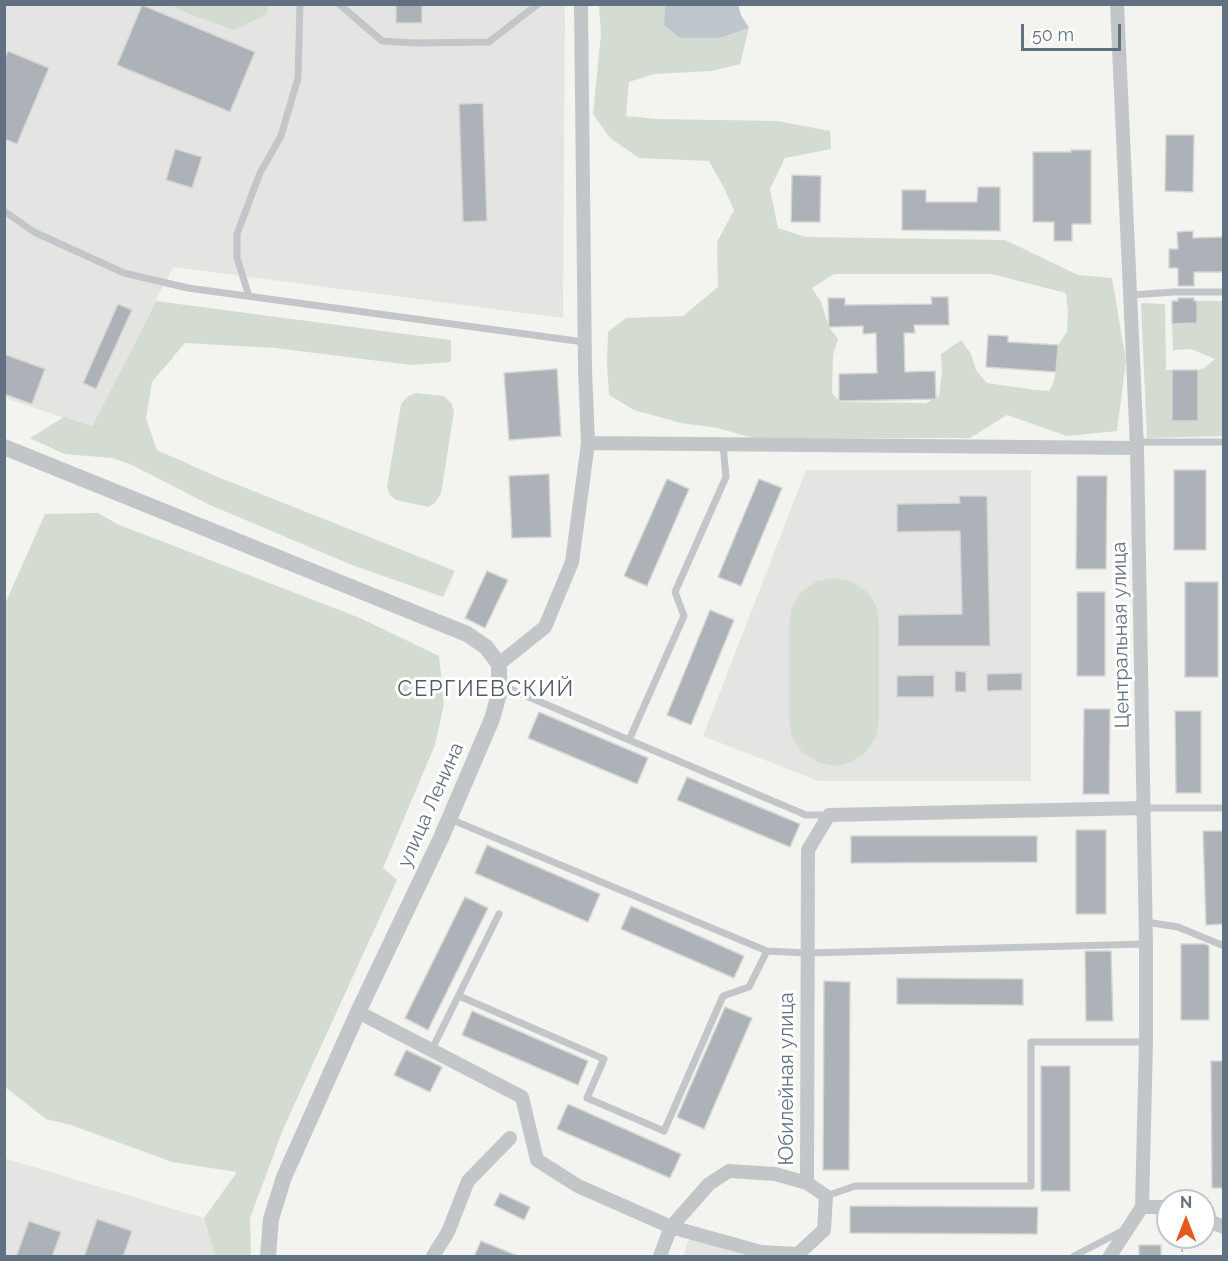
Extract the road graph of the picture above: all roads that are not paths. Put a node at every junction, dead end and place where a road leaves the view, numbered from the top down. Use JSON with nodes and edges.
{"nodes":[{"id":1,"x":300,"y":4,"type":"edge"},
{"id":2,"x":339,"y":4,"type":"edge"},
{"id":3,"x":538,"y":4,"type":"edge"},
{"id":4,"x":581,"y":4,"type":"edge"},
{"id":5,"x":1117,"y":4,"type":"edge"},
{"id":6,"x":4,"y":211,"type":"edge"},
{"id":7,"x":1224,"y":292,"type":"edge"},
{"id":8,"x":1131,"y":295,"type":"junction"},
{"id":9,"x":249,"y":296,"type":"junction"},
{"id":10,"x":584,"y":342,"type":"junction"},
{"id":11,"x":1224,"y":442,"type":"edge"},
{"id":12,"x":588,"y":443,"type":"junction"},
{"id":13,"x":723,"y":444,"type":"junction"},
{"id":14,"x":1137,"y":445,"type":"junction"},
{"id":15,"x":4,"y":447,"type":"edge"},
{"id":16,"x":499,"y":664,"type":"junction"},
{"id":17,"x":499,"y":684,"type":"junction"},
{"id":18,"x":629,"y":740,"type":"junction"},
{"id":19,"x":1143,"y":808,"type":"junction"},
{"id":20,"x":1224,"y":808,"type":"edge"},
{"id":21,"x":829,"y":815,"type":"junction"},
{"id":22,"x":450,"y":819,"type":"junction"},
{"id":23,"x":499,"y":914,"type":"dead end"},
{"id":24,"x":1146,"y":922,"type":"junction"},
{"id":25,"x":1146,"y":944,"type":"junction"},
{"id":26,"x":1224,"y":946,"type":"edge"},
{"id":27,"x":766,"y":951,"type":"junction"},
{"id":28,"x":808,"y":953,"type":"junction"},
{"id":29,"x":459,"y":996,"type":"junction"},
{"id":30,"x":358,"y":1012,"type":"junction"},
{"id":31,"x":1146,"y":1042,"type":"junction"},
{"id":32,"x":432,"y":1049,"type":"junction"},
{"id":33,"x":510,"y":1138,"type":"dead end"},
{"id":34,"x":807,"y":1183,"type":"junction"},
{"id":35,"x":826,"y":1196,"type":"junction"},
{"id":36,"x":1142,"y":1206,"type":"junction"},
{"id":37,"x":1156,"y":1207,"type":"edge"},
{"id":38,"x":671,"y":1227,"type":"junction"},
{"id":39,"x":1128,"y":1228,"type":"junction"},
{"id":40,"x":268,"y":1257,"type":"edge"},
{"id":41,"x":433,"y":1257,"type":"edge"},
{"id":42,"x":660,"y":1257,"type":"edge"},
{"id":43,"x":1074,"y":1257,"type":"edge"},
{"id":44,"x":1110,"y":1257,"type":"edge"}],
"edges":[{"from":1,"to":9,"type":"lane"},
{"from":2,"to":3,"type":"lane"},
{"from":4,"to":10,"type":"street"},
{"from":5,"to":8,"type":"street","name":"Центральная улица"},
{"from":6,"to":9,"type":"lane"},
{"from":7,"to":8,"type":"lane"},
{"from":8,"to":14,"type":"street","name":"Центральная улица"},
{"from":9,"to":10,"type":"lane"},
{"from":10,"to":12,"type":"street"},
{"from":11,"to":14,"type":"lane"},
{"from":12,"to":13,"type":"street"},
{"from":12,"to":16,"type":"street"},
{"from":13,"to":14,"type":"street"},
{"from":13,"to":18,"type":"lane"},
{"from":14,"to":19,"type":"street","name":"Центральная улица"},
{"from":15,"to":16,"type":"street"},
{"from":16,"to":17,"type":"street","name":"улица Ленина"},
{"from":17,"to":18,"type":"lane"},
{"from":17,"to":22,"type":"street","name":"улица Ленина"},
{"from":18,"to":21,"type":"lane"},
{"from":19,"to":20,"type":"lane"},
{"from":19,"to":21,"type":"street"},
{"from":19,"to":24,"type":"street","name":"Центральная улица"},
{"from":21,"to":28,"type":"street","name":"Юбилейная улица"},
{"from":22,"to":27,"type":"lane"},
{"from":22,"to":30,"type":"street","name":"улица Ленина"},
{"from":23,"to":29,"type":"lane"},
{"from":24,"to":25,"type":"street","name":"Центральная улица"},
{"from":24,"to":26,"type":"lane"},
{"from":25,"to":28,"type":"lane"},
{"from":25,"to":31,"type":"street","name":"Центральная улица"},
{"from":27,"to":28,"type":"lane"},
{"from":27,"to":29,"type":"lane"},
{"from":28,"to":34,"type":"street","name":"Юбилейная улица"},
{"from":29,"to":32,"type":"lane"},
{"from":30,"to":32,"type":"street"},
{"from":30,"to":40,"type":"street","name":"улица Ленина"},
{"from":31,"to":35,"type":"lane"},
{"from":31,"to":36,"type":"street","name":"Центральная улица"},
{"from":32,"to":38,"type":"street"},
{"from":33,"to":41,"type":"street"},
{"from":34,"to":35,"type":"street","name":"Юбилейная улица"},
{"from":34,"to":38,"type":"street"},
{"from":35,"to":38,"type":"street"},
{"from":36,"to":37,"type":"street"},
{"from":36,"to":39,"type":"street"},
{"from":38,"to":42,"type":"street"},
{"from":39,"to":43,"type":"lane"},
{"from":39,"to":44,"type":"street"}]}
